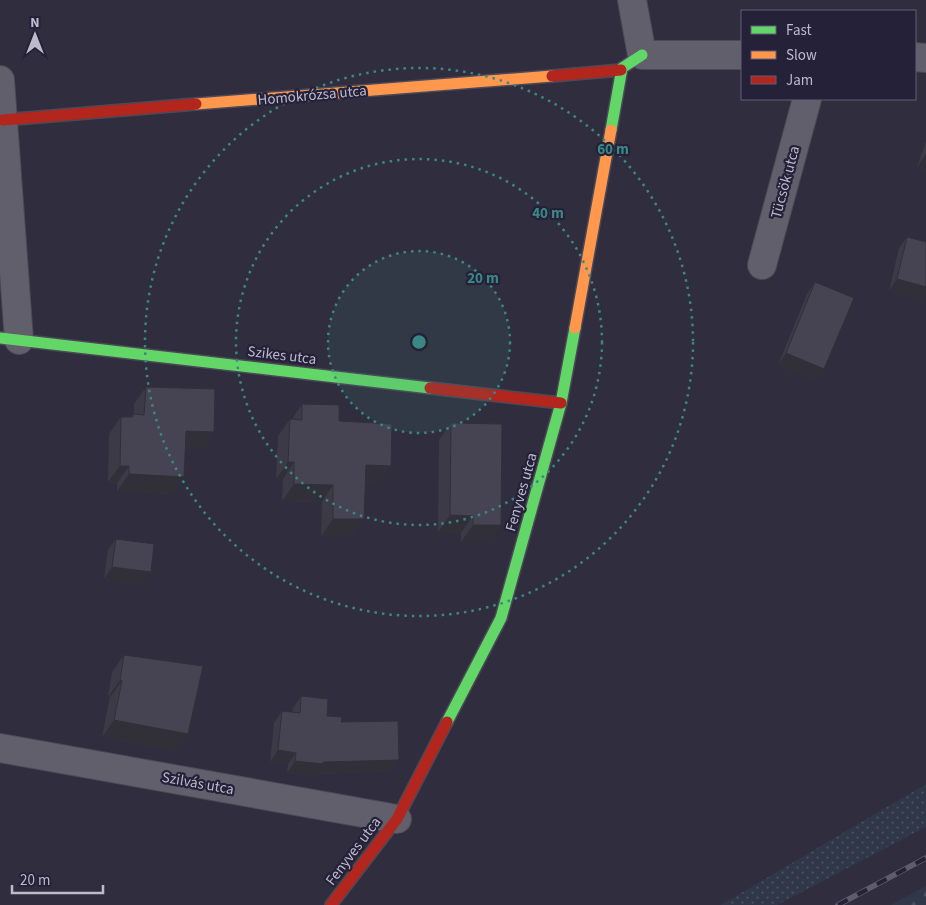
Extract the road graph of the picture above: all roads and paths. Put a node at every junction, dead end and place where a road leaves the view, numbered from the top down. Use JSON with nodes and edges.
{"nodes":[{"id":1,"x":632,"y":0,"type":"edge"},
{"id":2,"x":741,"y":55,"type":"edge"},
{"id":3,"x":632,"y":62,"type":"junction"},
{"id":4,"x":0,"y":80,"type":"edge"},
{"id":5,"x":807,"y":100,"type":"edge"},
{"id":6,"x":3,"y":120,"type":"junction"},
{"id":7,"x":762,"y":265,"type":"dead end"},
{"id":8,"x":9,"y":339,"type":"edge"},
{"id":9,"x":561,"y":403,"type":"junction"},
{"id":10,"x":0,"y":748,"type":"edge"},
{"id":11,"x":397,"y":818,"type":"junction"},
{"id":12,"x":331,"y":905,"type":"edge"}],
"edges":[{"from":1,"to":3,"type":"street"},
{"from":2,"to":3,"type":"street"},
{"from":3,"to":6,"type":"street","name":"Homokrózsa utca"},
{"from":3,"to":9,"type":"street","name":"Fenyves utca"},
{"from":4,"to":6,"type":"street"},
{"from":5,"to":7,"type":"street","name":"Tücsök utca"},
{"from":6,"to":8,"type":"street"},
{"from":8,"to":9,"type":"street","name":"Szikes utca"},
{"from":9,"to":11,"type":"street","name":"Fenyves utca"},
{"from":10,"to":11,"type":"street","name":"Szilvás utca"},
{"from":11,"to":12,"type":"street","name":"Fenyves utca"}]}
